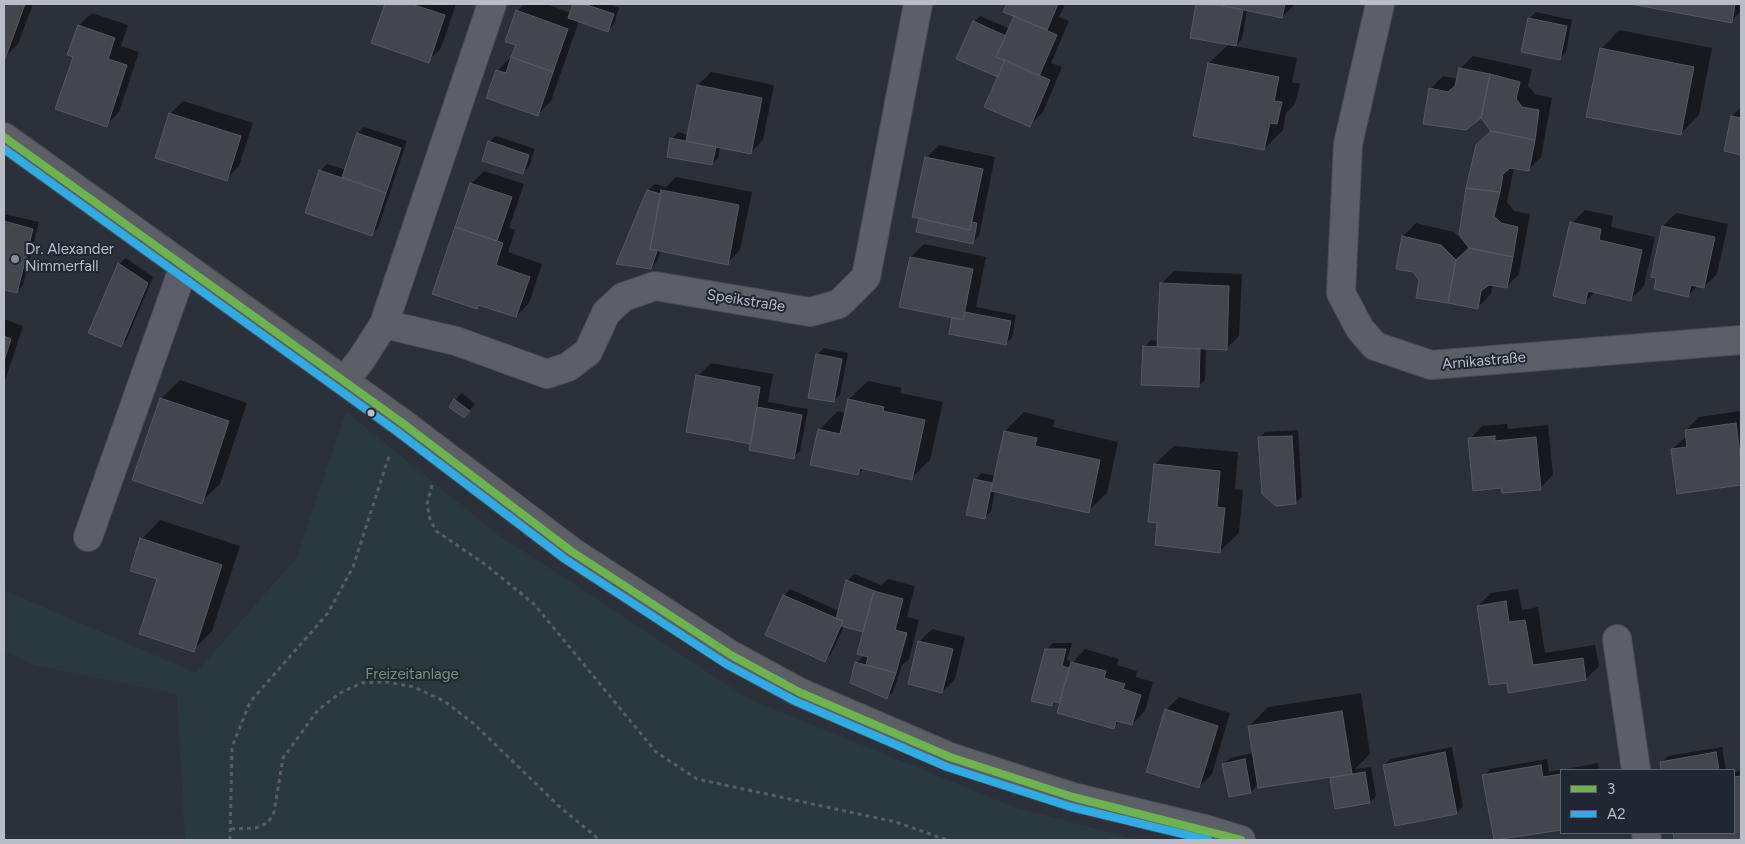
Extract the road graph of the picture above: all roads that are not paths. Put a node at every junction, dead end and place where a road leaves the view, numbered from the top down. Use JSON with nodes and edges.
{"nodes":[{"id":1,"x":492,"y":4,"type":"edge"},
{"id":2,"x":918,"y":4,"type":"edge"},
{"id":3,"x":1380,"y":4,"type":"edge"},
{"id":4,"x":4,"y":137,"type":"edge"},
{"id":5,"x":184,"y":266,"type":"junction"},
{"id":6,"x":384,"y":324,"type":"junction"},
{"id":7,"x":1741,"y":340,"type":"edge"},
{"id":8,"x":344,"y":381,"type":"junction"},
{"id":9,"x":88,"y":537,"type":"dead end"},
{"id":10,"x":1617,"y":639,"type":"dead end"},
{"id":11,"x":1636,"y":769,"type":"edge"},
{"id":12,"x":1241,"y":840,"type":"edge"}],
"edges":[{"from":1,"to":6,"type":"street"},
{"from":2,"to":6,"type":"street","name":"Speikstraße"},
{"from":3,"to":7,"type":"street","name":"Arnikastraße"},
{"from":4,"to":5,"type":"street"},
{"from":5,"to":8,"type":"street"},
{"from":5,"to":9,"type":"street"},
{"from":6,"to":8,"type":"street"},
{"from":8,"to":12,"type":"street"},
{"from":10,"to":11,"type":"street"}]}
